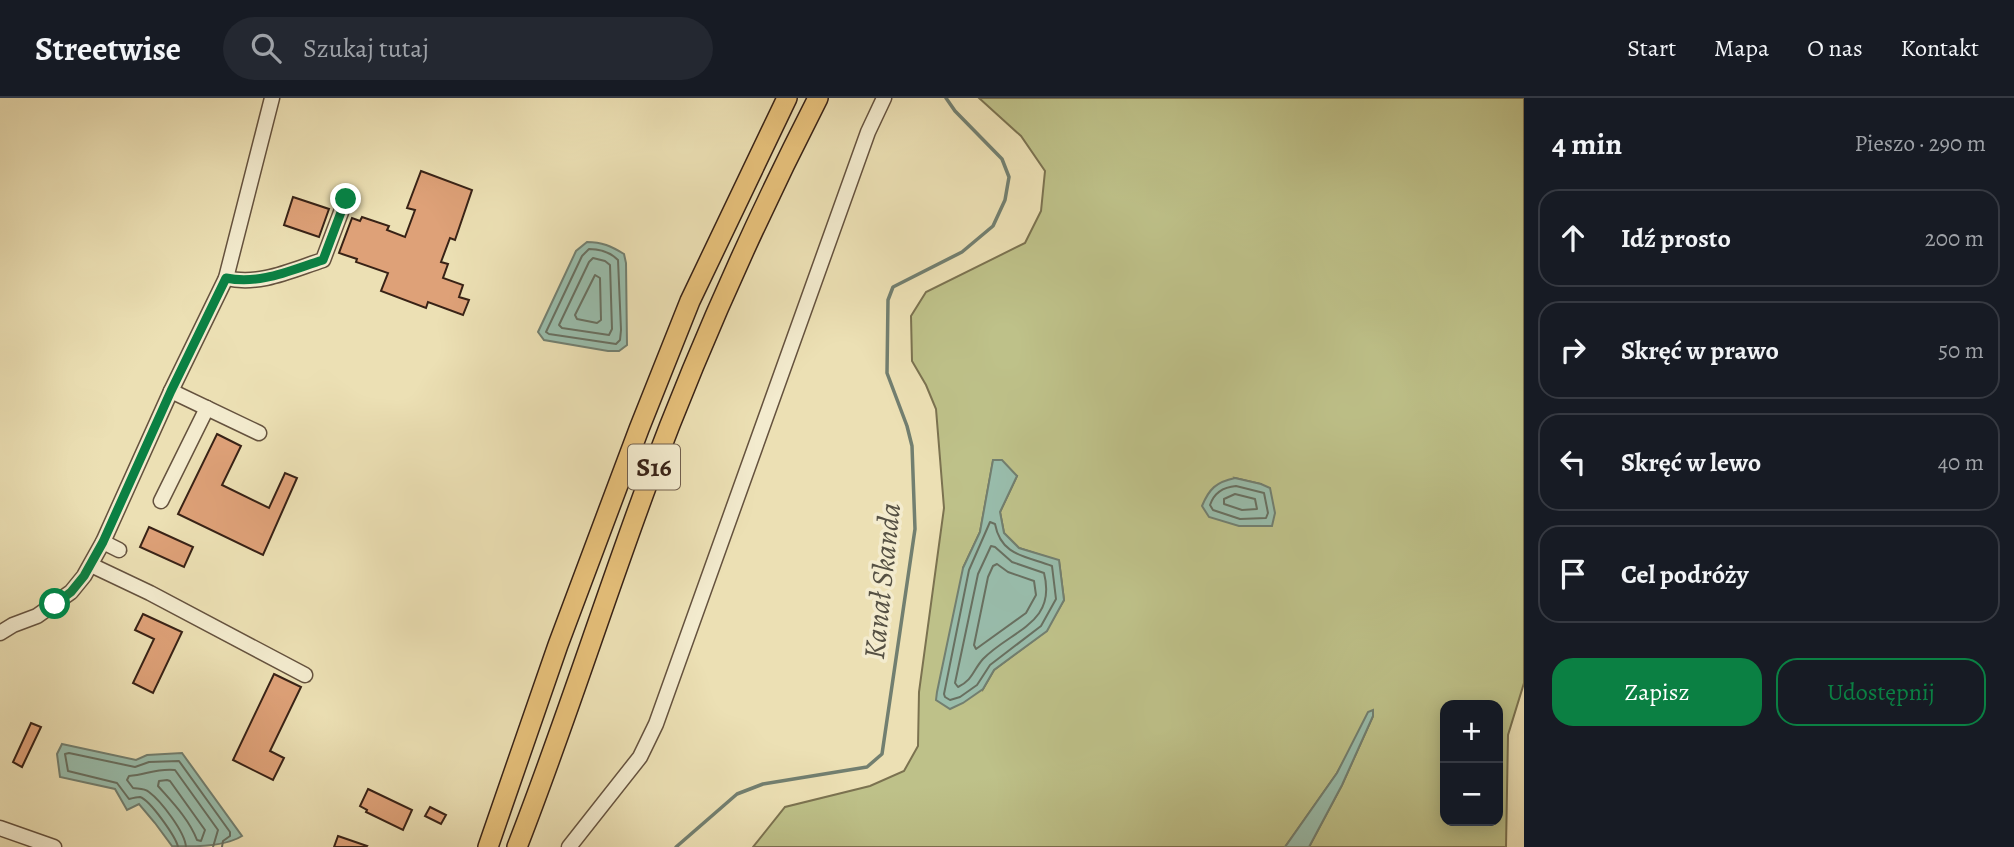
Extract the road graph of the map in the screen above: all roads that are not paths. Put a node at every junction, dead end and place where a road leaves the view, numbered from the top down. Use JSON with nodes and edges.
{"nodes":[{"id":1,"x":272,"y":98,"type":"edge"},
{"id":2,"x":787,"y":98,"type":"edge"},
{"id":3,"x":818,"y":98,"type":"edge"},
{"id":4,"x":884,"y":98,"type":"edge"},
{"id":5,"x":346,"y":199,"type":"dead end"},
{"id":6,"x":226,"y":278,"type":"junction"},
{"id":7,"x":171,"y":391,"type":"junction"},
{"id":8,"x":207,"y":408,"type":"junction"},
{"id":9,"x":259,"y":433,"type":"dead end"},
{"id":10,"x":161,"y":501,"type":"dead end"},
{"id":11,"x":103,"y":542,"type":"junction"},
{"id":12,"x":120,"y":550,"type":"dead end"},
{"id":13,"x":91,"y":565,"type":"junction"},
{"id":14,"x":0,"y":634,"type":"edge"},
{"id":15,"x":305,"y":675,"type":"dead end"},
{"id":16,"x":0,"y":828,"type":"edge"},
{"id":17,"x":54,"y":847,"type":"edge"},
{"id":18,"x":488,"y":847,"type":"edge"},
{"id":19,"x":517,"y":847,"type":"edge"},
{"id":20,"x":569,"y":847,"type":"edge"}],
"edges":[{"from":1,"to":6,"type":"street"},
{"from":2,"to":18,"type":"highway","number":"S16"},
{"from":3,"to":19,"type":"highway","number":"S16"},
{"from":4,"to":20,"type":"street"},
{"from":5,"to":6,"type":"street"},
{"from":6,"to":7,"type":"street"},
{"from":7,"to":8,"type":"street"},
{"from":7,"to":11,"type":"street"},
{"from":8,"to":9,"type":"street"},
{"from":8,"to":10,"type":"street"},
{"from":11,"to":12,"type":"street"},
{"from":11,"to":13,"type":"street"},
{"from":13,"to":14,"type":"street"},
{"from":13,"to":15,"type":"street"},
{"from":16,"to":17,"type":"street"}]}
